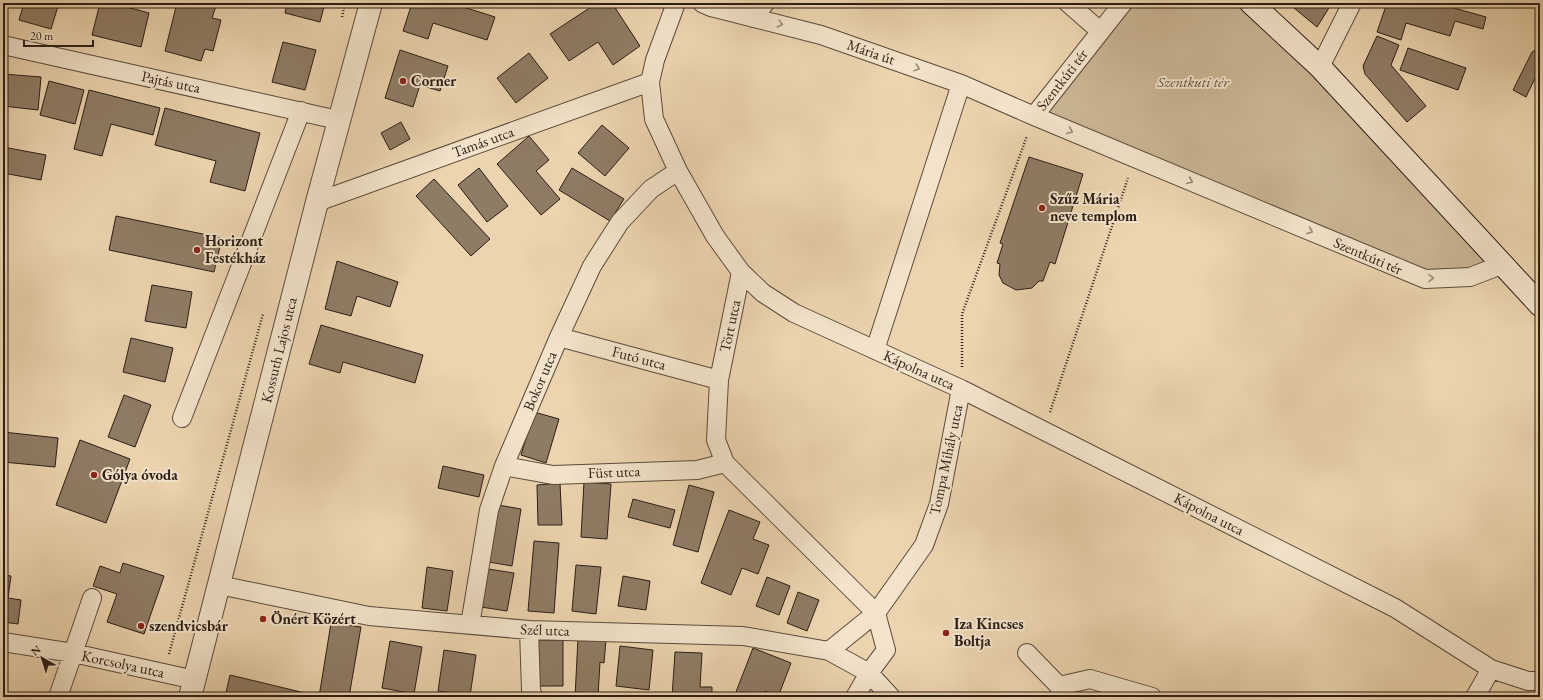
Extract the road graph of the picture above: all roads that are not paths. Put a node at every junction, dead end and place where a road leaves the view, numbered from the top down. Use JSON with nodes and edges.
{"nodes":[{"id":1,"x":371,"y":3,"type":"edge"},
{"id":2,"x":676,"y":3,"type":"edge"},
{"id":3,"x":702,"y":3,"type":"edge"},
{"id":4,"x":764,"y":3,"type":"edge"},
{"id":5,"x":1068,"y":3,"type":"edge"},
{"id":6,"x":1123,"y":3,"type":"edge"},
{"id":7,"x":1251,"y":3,"type":"edge"},
{"id":8,"x":1352,"y":3,"type":"edge"},
{"id":9,"x":753,"y":18,"type":"junction"},
{"id":10,"x":1100,"y":31,"type":"junction"},
{"id":11,"x":3,"y":45,"type":"edge"},
{"id":12,"x":1320,"y":67,"type":"junction"},
{"id":13,"x":650,"y":82,"type":"junction"},
{"id":14,"x":961,"y":84,"type":"junction"},
{"id":15,"x":301,"y":111,"type":"junction"},
{"id":16,"x":1034,"y":116,"type":"junction"},
{"id":17,"x":338,"y":120,"type":"junction"},
{"id":18,"x":678,"y":171,"type":"junction"},
{"id":19,"x":317,"y":202,"type":"junction"},
{"id":20,"x":1504,"y":264,"type":"junction"},
{"id":21,"x":741,"y":272,"type":"junction"},
{"id":22,"x":1540,"y":305,"type":"edge"},
{"id":23,"x":559,"y":337,"type":"junction"},
{"id":24,"x":875,"y":350,"type":"junction"},
{"id":25,"x":719,"y":380,"type":"junction"},
{"id":26,"x":961,"y":389,"type":"junction"},
{"id":27,"x":182,"y":418,"type":"dead end"},
{"id":28,"x":725,"y":463,"type":"junction"},
{"id":29,"x":504,"y":466,"type":"junction"},
{"id":30,"x":219,"y":585,"type":"junction"},
{"id":31,"x":92,"y":598,"type":"dead end"},
{"id":32,"x":876,"y":613,"type":"junction"},
{"id":33,"x":470,"y":625,"type":"junction"},
{"id":34,"x":529,"y":630,"type":"junction"},
{"id":35,"x":3,"y":642,"type":"edge"},
{"id":36,"x":829,"y":651,"type":"junction"},
{"id":37,"x":73,"y":653,"type":"junction"},
{"id":38,"x":1027,"y":653,"type":"dead end"},
{"id":39,"x":1491,"y":669,"type":"junction"},
{"id":40,"x":869,"y":673,"type":"junction"},
{"id":41,"x":1540,"y":681,"type":"edge"},
{"id":42,"x":193,"y":689,"type":"edge"},
{"id":43,"x":1061,"y":692,"type":"edge"},
{"id":44,"x":58,"y":697,"type":"edge"},
{"id":45,"x":533,"y":697,"type":"edge"},
{"id":46,"x":855,"y":697,"type":"edge"},
{"id":47,"x":891,"y":697,"type":"edge"},
{"id":48,"x":1152,"y":697,"type":"edge"},
{"id":49,"x":1475,"y":697,"type":"edge"}],
"edges":[{"from":1,"to":17,"type":"street","name":"Kossuth Lajos utca"},
{"from":2,"to":13,"type":"street"},
{"from":3,"to":9,"type":"street","name":"Mária út"},
{"from":4,"to":9,"type":"street"},
{"from":5,"to":10,"type":"street"},
{"from":6,"to":10,"type":"street","name":"Szentkúti tér"},
{"from":7,"to":12,"type":"street"},
{"from":8,"to":12,"type":"street"},
{"from":9,"to":14,"type":"street","name":"Mária út","one_way":true},
{"from":10,"to":16,"type":"street","name":"Szentkúti tér"},
{"from":11,"to":15,"type":"street","name":"Pajtás utca"},
{"from":12,"to":20,"type":"street"},
{"from":13,"to":18,"type":"street"},
{"from":13,"to":19,"type":"street","name":"Tamás utca"},
{"from":14,"to":16,"type":"street","name":"Mária út"},
{"from":14,"to":24,"type":"street","name":"Kápolna utca"},
{"from":15,"to":17,"type":"street","name":"Pajtás utca"},
{"from":15,"to":27,"type":"street"},
{"from":16,"to":20,"type":"street","name":"Szentkúti tér","one_way":true},
{"from":17,"to":19,"type":"street","name":"Kossuth Lajos utca"},
{"from":18,"to":21,"type":"street"},
{"from":18,"to":23,"type":"street","name":"Bokor utca"},
{"from":19,"to":30,"type":"street","name":"Kossuth Lajos utca"},
{"from":20,"to":22,"type":"street"},
{"from":21,"to":24,"type":"street","name":"Kápolna utca"},
{"from":21,"to":25,"type":"street","name":"Tört utca"},
{"from":23,"to":25,"type":"street","name":"Futó utca"},
{"from":23,"to":29,"type":"street","name":"Bokor utca"},
{"from":24,"to":26,"type":"street","name":"Kápolna utca"},
{"from":25,"to":28,"type":"street","name":"Tört utca"},
{"from":26,"to":32,"type":"street","name":"Tompa Mihály utca"},
{"from":26,"to":39,"type":"street","name":"Kápolna utca"},
{"from":28,"to":29,"type":"street","name":"Füst utca"},
{"from":28,"to":32,"type":"street","name":"Tört utca"},
{"from":29,"to":33,"type":"street","name":"Bokor utca"},
{"from":30,"to":33,"type":"street","name":"Szél utca"},
{"from":30,"to":42,"type":"street","name":"Kossuth Lajos utca"},
{"from":31,"to":37,"type":"street"},
{"from":32,"to":36,"type":"street","name":"Tompa Mihály utca"},
{"from":32,"to":40,"type":"street"},
{"from":33,"to":34,"type":"street","name":"Szél utca"},
{"from":34,"to":36,"type":"street","name":"Szél utca"},
{"from":34,"to":45,"type":"street"},
{"from":35,"to":37,"type":"street","name":"Korcsolya utca"},
{"from":36,"to":40,"type":"street","name":"Szél utca"},
{"from":37,"to":42,"type":"street","name":"Korcsolya utca"},
{"from":37,"to":44,"type":"street"},
{"from":38,"to":43,"type":"street"},
{"from":39,"to":41,"type":"street","name":"Kápolna utca"},
{"from":39,"to":49,"type":"street"},
{"from":40,"to":46,"type":"street"},
{"from":40,"to":47,"type":"street","name":"Szél utca"},
{"from":43,"to":48,"type":"street"}]}
